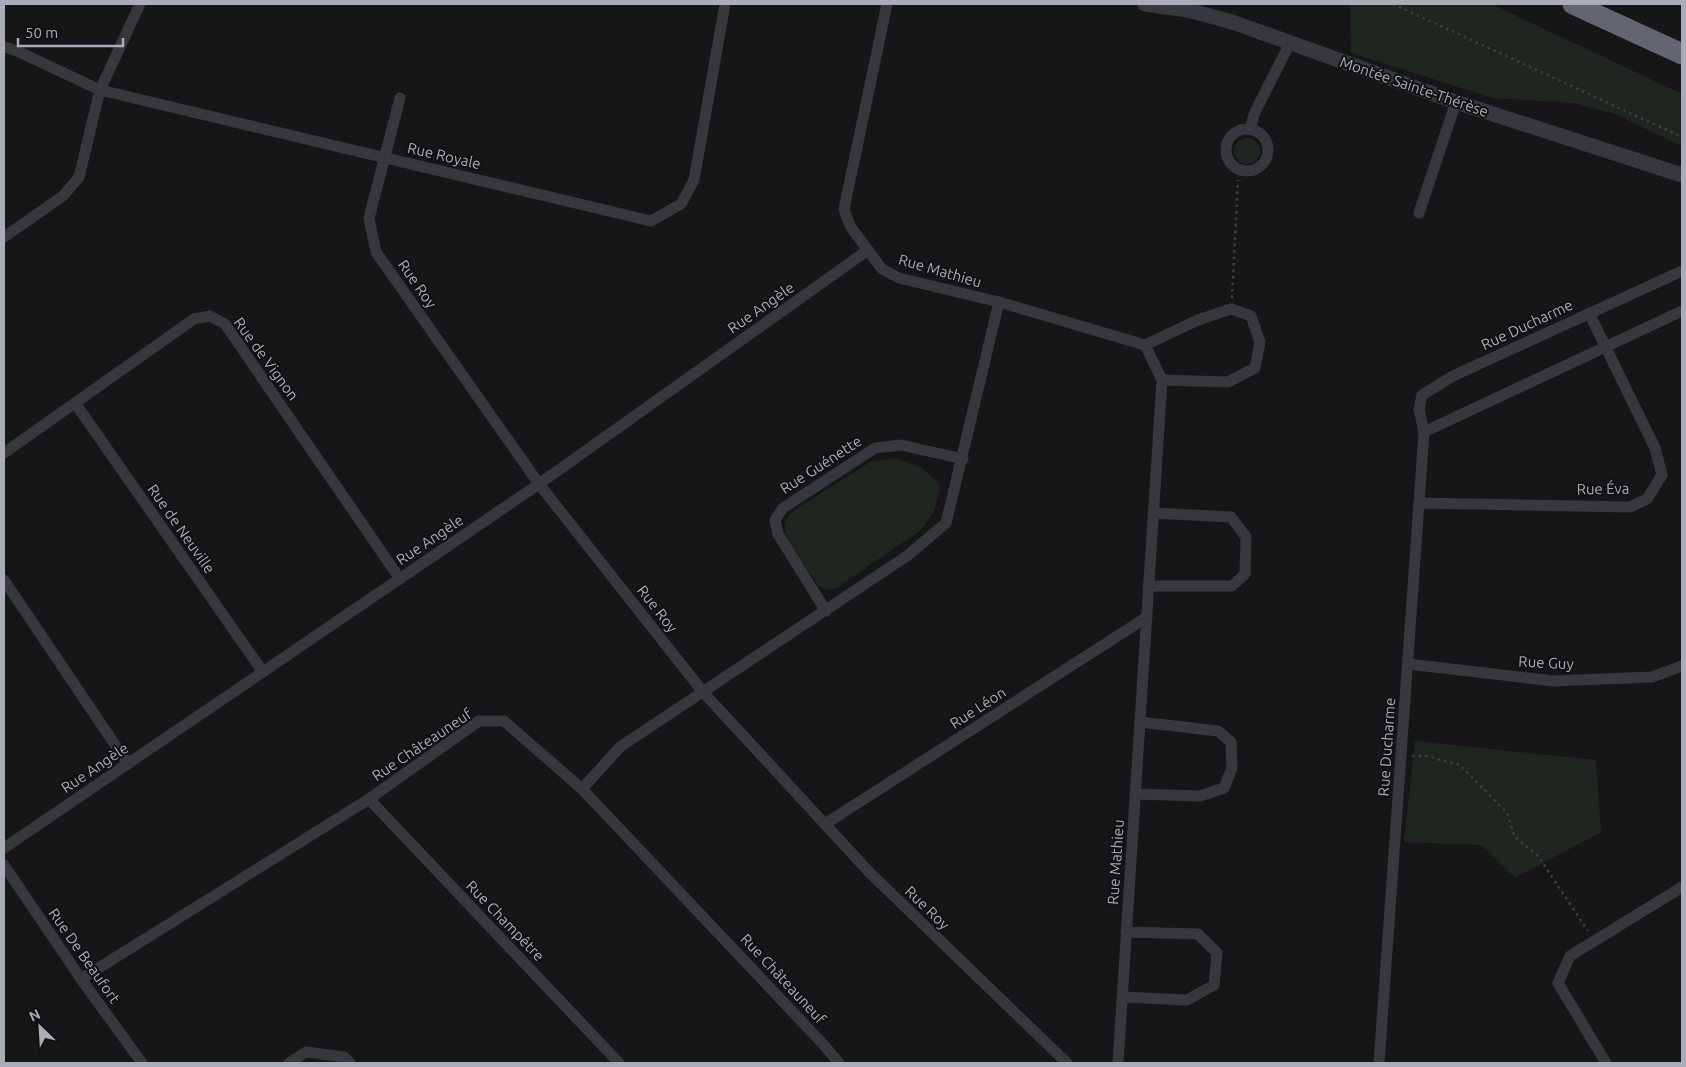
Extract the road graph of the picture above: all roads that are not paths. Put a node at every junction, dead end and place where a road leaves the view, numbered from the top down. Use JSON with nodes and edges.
{"nodes":[{"id":1,"x":140,"y":4,"type":"edge"},
{"id":2,"x":725,"y":4,"type":"edge"},
{"id":3,"x":887,"y":4,"type":"edge"},
{"id":4,"x":1145,"y":4,"type":"edge"},
{"id":5,"x":1573,"y":4,"type":"edge"},
{"id":6,"x":1290,"y":43,"type":"junction"},
{"id":7,"x":4,"y":47,"type":"edge"},
{"id":8,"x":1682,"y":54,"type":"edge"},
{"id":9,"x":100,"y":90,"type":"junction"},
{"id":10,"x":400,"y":98,"type":"dead end"},
{"id":11,"x":1456,"y":102,"type":"junction"},
{"id":12,"x":1250,"y":129,"type":"dead end"},
{"id":13,"x":385,"y":158,"type":"junction"},
{"id":14,"x":1682,"y":175,"type":"edge"},
{"id":15,"x":1418,"y":213,"type":"dead end"},
{"id":16,"x":4,"y":237,"type":"edge"},
{"id":17,"x":868,"y":250,"type":"junction"},
{"id":18,"x":1682,"y":271,"type":"edge"},
{"id":19,"x":999,"y":302,"type":"junction"},
{"id":20,"x":1682,"y":311,"type":"edge"},
{"id":21,"x":1589,"y":313,"type":"junction"},
{"id":22,"x":1145,"y":345,"type":"junction"},
{"id":23,"x":1604,"y":347,"type":"junction"},
{"id":24,"x":1162,"y":380,"type":"junction"},
{"id":25,"x":75,"y":402,"type":"junction"},
{"id":26,"x":1424,"y":432,"type":"junction"},
{"id":27,"x":4,"y":453,"type":"edge"},
{"id":28,"x":963,"y":459,"type":"junction"},
{"id":29,"x":539,"y":484,"type":"junction"},
{"id":30,"x":1420,"y":504,"type":"junction"},
{"id":31,"x":1153,"y":513,"type":"junction"},
{"id":32,"x":400,"y":579,"type":"junction"},
{"id":33,"x":4,"y":580,"type":"edge"},
{"id":34,"x":1148,"y":586,"type":"junction"},
{"id":35,"x":826,"y":610,"type":"junction"},
{"id":36,"x":1147,"y":617,"type":"junction"},
{"id":37,"x":1408,"y":664,"type":"junction"},
{"id":38,"x":1682,"y":666,"type":"edge"},
{"id":39,"x":263,"y":672,"type":"junction"},
{"id":40,"x":703,"y":692,"type":"junction"},
{"id":41,"x":1140,"y":722,"type":"junction"},
{"id":42,"x":128,"y":764,"type":"junction"},
{"id":43,"x":582,"y":789,"type":"junction"},
{"id":44,"x":1135,"y":794,"type":"junction"},
{"id":45,"x":369,"y":799,"type":"junction"},
{"id":46,"x":825,"y":824,"type":"junction"},
{"id":47,"x":4,"y":848,"type":"edge"},
{"id":48,"x":4,"y":865,"type":"edge"},
{"id":49,"x":1682,"y":887,"type":"edge"},
{"id":50,"x":1126,"y":932,"type":"junction"},
{"id":51,"x":81,"y":979,"type":"junction"},
{"id":52,"x":1122,"y":997,"type":"junction"},
{"id":53,"x":142,"y":1063,"type":"edge"},
{"id":54,"x":289,"y":1063,"type":"edge"},
{"id":55,"x":350,"y":1063,"type":"edge"},
{"id":56,"x":619,"y":1063,"type":"edge"},
{"id":57,"x":839,"y":1063,"type":"edge"},
{"id":58,"x":1067,"y":1063,"type":"edge"},
{"id":59,"x":1118,"y":1063,"type":"edge"},
{"id":60,"x":1379,"y":1063,"type":"edge"},
{"id":61,"x":1606,"y":1063,"type":"edge"}],
"edges":[{"from":1,"to":9,"type":"street"},
{"from":2,"to":13,"type":"street","name":"Rue Royale"},
{"from":3,"to":17,"type":"street","name":"Rue Mathieu"},
{"from":4,"to":6,"type":"street","name":"Montée Sainte-Thérèse"},
{"from":5,"to":8,"type":"highway"},
{"from":6,"to":11,"type":"street","name":"Montée Sainte-Thérèse"},
{"from":6,"to":12,"type":"street"},
{"from":7,"to":9,"type":"street","name":"Rue Royale"},
{"from":9,"to":13,"type":"street","name":"Rue Royale"},
{"from":9,"to":16,"type":"street"},
{"from":10,"to":13,"type":"street","name":"Rue Roy"},
{"from":11,"to":14,"type":"street","name":"Montée Sainte-Thérèse"},
{"from":11,"to":15,"type":"street"},
{"from":13,"to":29,"type":"street","name":"Rue Roy"},
{"from":17,"to":19,"type":"street","name":"Rue Mathieu"},
{"from":17,"to":29,"type":"street","name":"Rue Angèle"},
{"from":18,"to":21,"type":"street","name":"Rue Ducharme"},
{"from":19,"to":22,"type":"street","name":"Rue Mathieu"},
{"from":19,"to":28,"type":"street"},
{"from":20,"to":23,"type":"street"},
{"from":21,"to":23,"type":"street","name":"Rue Éva"},
{"from":21,"to":26,"type":"street","name":"Rue Ducharme"},
{"from":22,"to":24,"type":"street","name":"Rue Mathieu"},
{"from":22,"to":24,"type":"street"},
{"from":23,"to":26,"type":"street"},
{"from":23,"to":30,"type":"street","name":"Rue Éva"},
{"from":24,"to":31,"type":"street","name":"Rue Mathieu"},
{"from":25,"to":27,"type":"street","name":"Rue de Vignon"},
{"from":25,"to":32,"type":"street","name":"Rue de Vignon"},
{"from":25,"to":39,"type":"street","name":"Rue de Neuville"},
{"from":26,"to":30,"type":"street","name":"Rue Ducharme"},
{"from":28,"to":35,"type":"street"},
{"from":28,"to":35,"type":"street","name":"Rue Guénette"},
{"from":29,"to":32,"type":"street","name":"Rue Angèle"},
{"from":29,"to":40,"type":"street","name":"Rue Roy"},
{"from":30,"to":37,"type":"street","name":"Rue Ducharme"},
{"from":31,"to":34,"type":"street","name":"Rue Mathieu"},
{"from":31,"to":34,"type":"street"},
{"from":32,"to":39,"type":"street","name":"Rue Angèle"},
{"from":33,"to":42,"type":"street"},
{"from":34,"to":36,"type":"street","name":"Rue Mathieu"},
{"from":35,"to":40,"type":"street"},
{"from":36,"to":41,"type":"street","name":"Rue Mathieu"},
{"from":36,"to":46,"type":"street","name":"Rue Léon"},
{"from":37,"to":38,"type":"street","name":"Rue Guy"},
{"from":37,"to":60,"type":"street","name":"Rue Ducharme"},
{"from":39,"to":42,"type":"street","name":"Rue Angèle"},
{"from":40,"to":43,"type":"street"},
{"from":40,"to":46,"type":"street","name":"Rue Roy"},
{"from":41,"to":44,"type":"street","name":"Rue Mathieu"},
{"from":41,"to":44,"type":"street"},
{"from":42,"to":47,"type":"street","name":"Rue Angèle"},
{"from":43,"to":45,"type":"street","name":"Rue Châteauneuf"},
{"from":43,"to":57,"type":"street","name":"Rue Châteauneuf"},
{"from":44,"to":50,"type":"street","name":"Rue Mathieu"},
{"from":45,"to":51,"type":"street","name":"Rue Châteauneuf"},
{"from":45,"to":56,"type":"street","name":"Rue Champêtre"},
{"from":46,"to":58,"type":"street","name":"Rue Roy"},
{"from":48,"to":51,"type":"street","name":"Rue De Beaufort"},
{"from":49,"to":61,"type":"street"},
{"from":50,"to":52,"type":"street","name":"Rue Mathieu"},
{"from":50,"to":52,"type":"street"},
{"from":51,"to":53,"type":"street","name":"Rue De Beaufort"},
{"from":52,"to":59,"type":"street","name":"Rue Mathieu"},
{"from":54,"to":55,"type":"street"}]}
